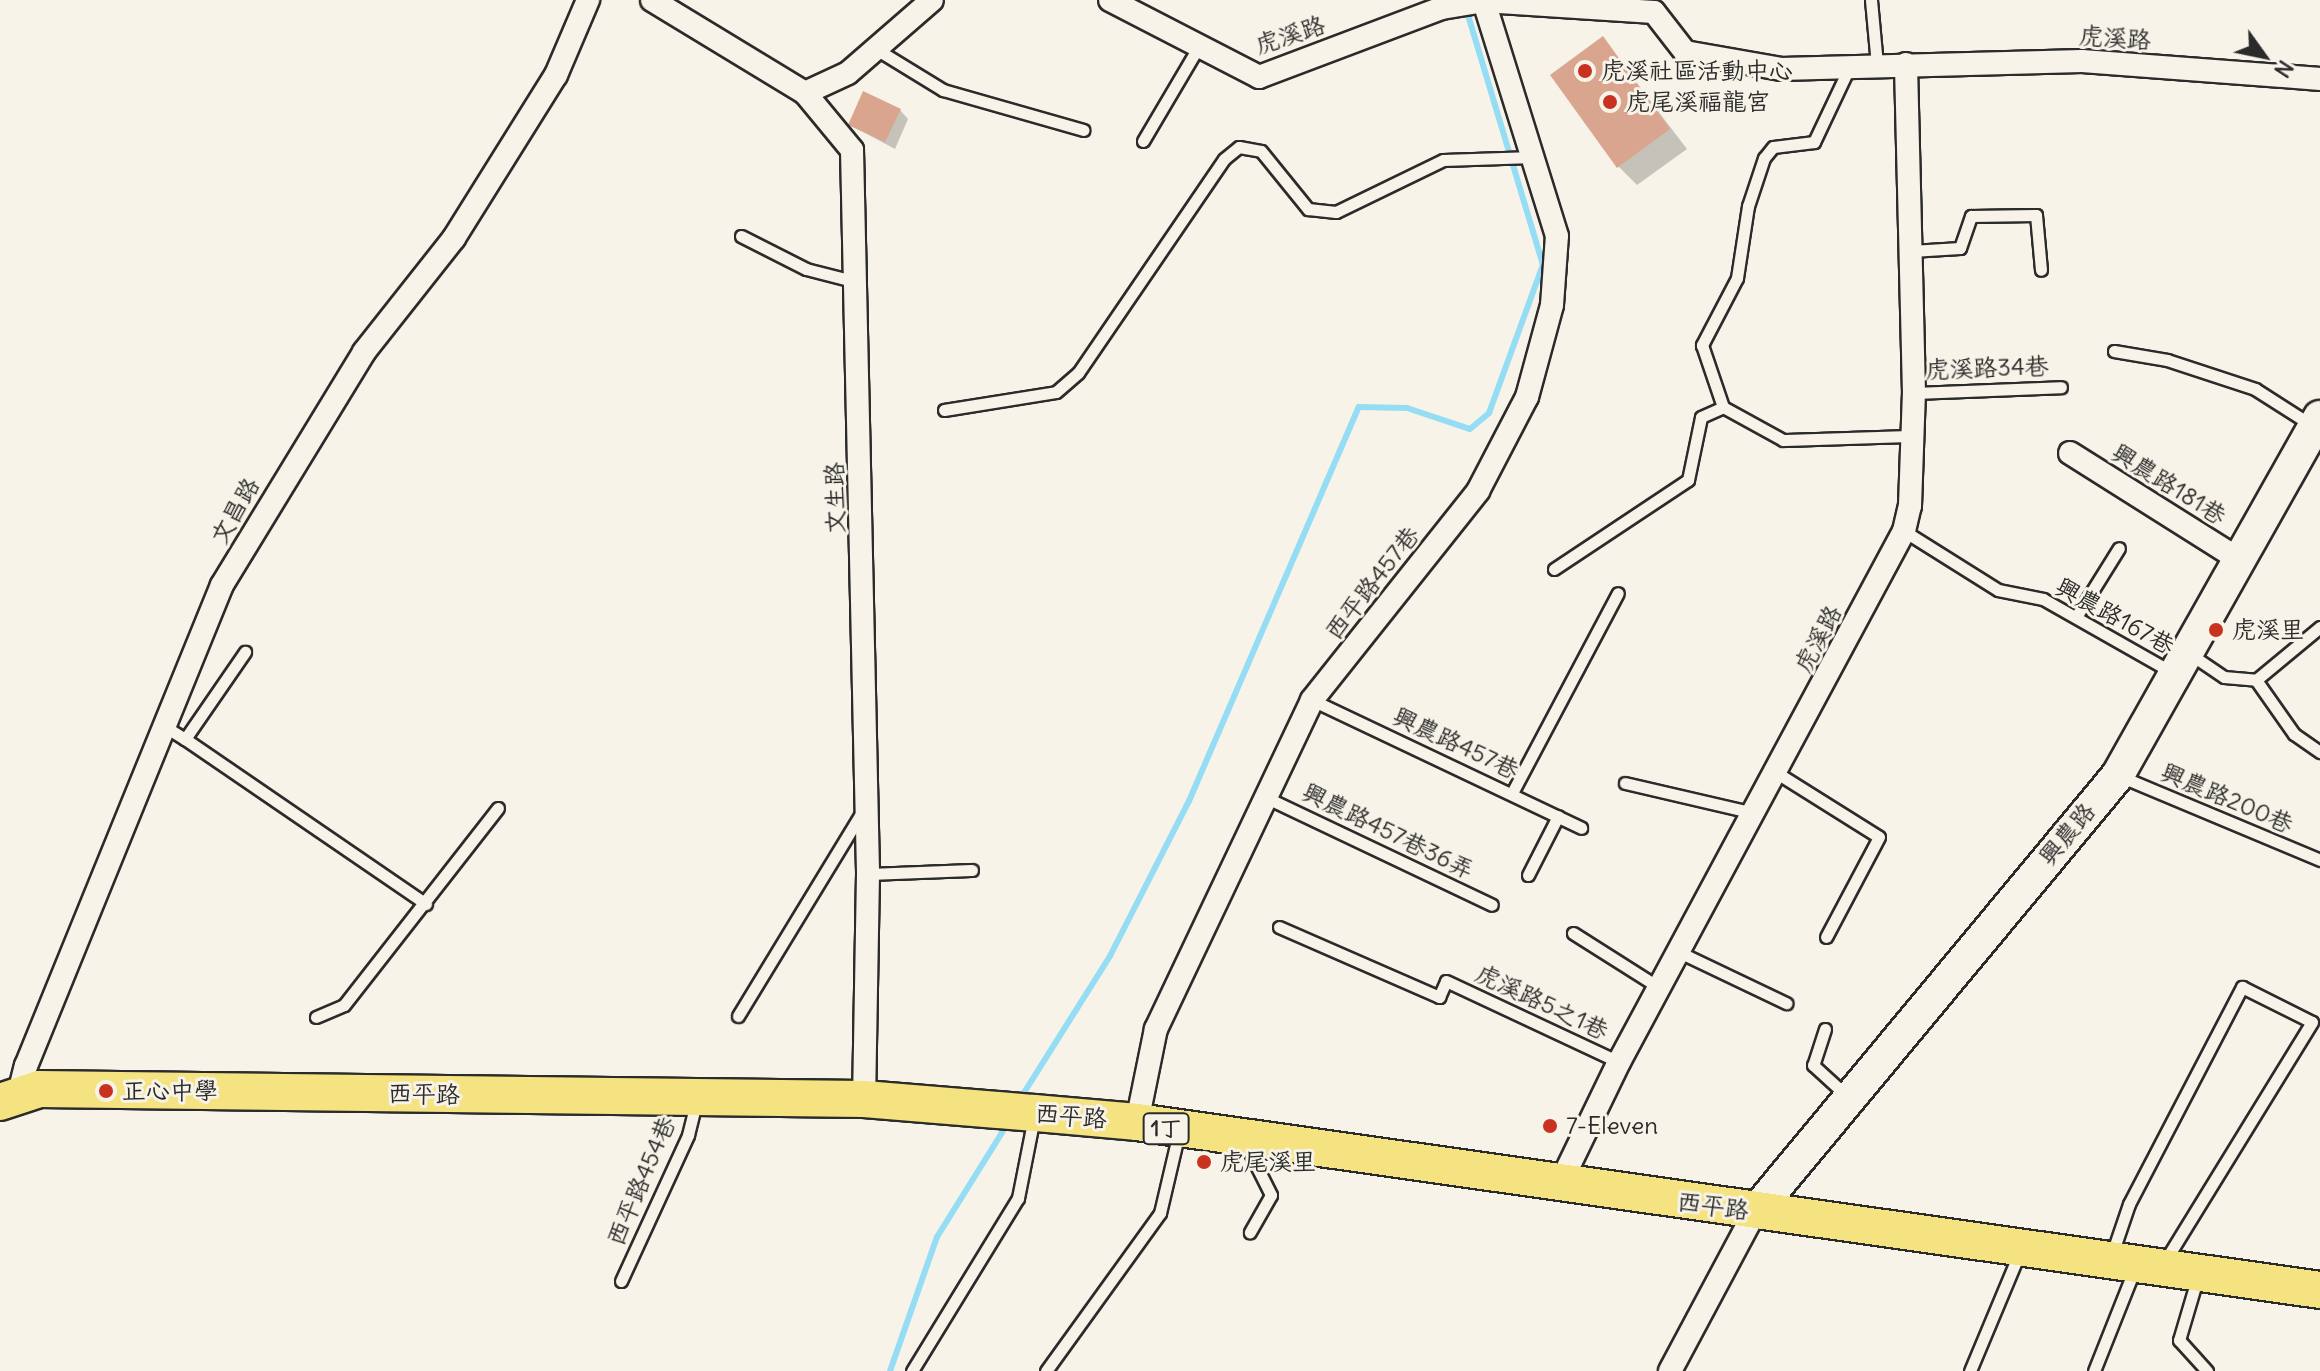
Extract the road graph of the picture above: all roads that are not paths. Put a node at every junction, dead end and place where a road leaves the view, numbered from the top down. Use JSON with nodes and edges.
{"nodes":[{"id":1,"x":588,"y":0,"type":"edge"},
{"id":2,"x":652,"y":0,"type":"edge"},
{"id":3,"x":932,"y":0,"type":"edge"},
{"id":4,"x":1110,"y":0,"type":"edge"},
{"id":5,"x":1871,"y":0,"type":"edge"},
{"id":6,"x":1481,"y":1,"type":"edge"},
{"id":7,"x":1199,"y":46,"type":"junction"},
{"id":8,"x":876,"y":48,"type":"junction"},
{"id":9,"x":1906,"y":64,"type":"junction"},
{"id":10,"x":1877,"y":65,"type":"junction"},
{"id":11,"x":1850,"y":66,"type":"junction"},
{"id":12,"x":2320,"y":79,"type":"edge"},
{"id":13,"x":805,"y":93,"type":"junction"},
{"id":14,"x":1083,"y":130,"type":"dead end"},
{"id":15,"x":1143,"y":141,"type":"dead end"},
{"id":16,"x":1533,"y":157,"type":"junction"},
{"id":17,"x":741,"y":236,"type":"dead end"},
{"id":18,"x":1911,"y":251,"type":"junction"},
{"id":19,"x":2041,"y":270,"type":"dead end"},
{"id":20,"x":858,"y":282,"type":"junction"},
{"id":21,"x":2114,"y":351,"type":"dead end"},
{"id":22,"x":2061,"y":387,"type":"dead end"},
{"id":23,"x":1914,"y":393,"type":"junction"},
{"id":24,"x":1723,"y":407,"type":"junction"},
{"id":25,"x":944,"y":410,"type":"dead end"},
{"id":26,"x":2317,"y":422,"type":"edge"},
{"id":27,"x":1911,"y":436,"type":"junction"},
{"id":28,"x":2070,"y":453,"type":"dead end"},
{"id":29,"x":1904,"y":531,"type":"junction"},
{"id":30,"x":2119,"y":548,"type":"dead end"},
{"id":31,"x":2240,"y":560,"type":"junction"},
{"id":32,"x":1554,"y":569,"type":"dead end"},
{"id":33,"x":1618,"y":593,"type":"dead end"},
{"id":34,"x":2076,"y":617,"type":"junction"},
{"id":35,"x":2320,"y":627,"type":"edge"},
{"id":36,"x":245,"y":652,"type":"dead end"},
{"id":37,"x":2183,"y":664,"type":"junction"},
{"id":38,"x":2256,"y":680,"type":"junction"},
{"id":39,"x":1312,"y":700,"type":"junction"},
{"id":40,"x":163,"y":726,"type":"junction"},
{"id":41,"x":185,"y":739,"type":"junction"},
{"id":42,"x":2320,"y":752,"type":"edge"},
{"id":43,"x":1777,"y":773,"type":"junction"},
{"id":44,"x":2118,"y":775,"type":"junction"},
{"id":45,"x":1625,"y":783,"type":"dead end"},
{"id":46,"x":1512,"y":793,"type":"junction"},
{"id":47,"x":1265,"y":796,"type":"junction"},
{"id":48,"x":867,"y":803,"type":"junction"},
{"id":49,"x":498,"y":808,"type":"dead end"},
{"id":50,"x":1755,"y":813,"type":"junction"},
{"id":51,"x":1558,"y":816,"type":"junction"},
{"id":52,"x":1581,"y":828,"type":"dead end"},
{"id":53,"x":2320,"y":860,"type":"edge"},
{"id":54,"x":972,"y":870,"type":"dead end"},
{"id":55,"x":868,"y":874,"type":"junction"},
{"id":56,"x":1528,"y":875,"type":"dead end"},
{"id":57,"x":426,"y":904,"type":"junction"},
{"id":58,"x":1492,"y":905,"type":"dead end"},
{"id":59,"x":1279,"y":927,"type":"dead end"},
{"id":60,"x":1573,"y":933,"type":"dead end"},
{"id":61,"x":1826,"y":937,"type":"dead end"},
{"id":62,"x":1679,"y":952,"type":"junction"},
{"id":63,"x":1660,"y":988,"type":"junction"},
{"id":64,"x":1786,"y":1003,"type":"dead end"},
{"id":65,"x":738,"y":1016,"type":"dead end"},
{"id":66,"x":316,"y":1017,"type":"dead end"},
{"id":67,"x":1825,"y":1029,"type":"dead end"},
{"id":68,"x":1619,"y":1062,"type":"junction"},
{"id":69,"x":1848,"y":1097,"type":"junction"},
{"id":70,"x":6,"y":1098,"type":"edge"},
{"id":71,"x":697,"y":1098,"type":"junction"},
{"id":72,"x":864,"y":1099,"type":"junction"},
{"id":73,"x":1035,"y":1113,"type":"junction"},
{"id":74,"x":1137,"y":1122,"type":"junction"},
{"id":75,"x":1179,"y":1132,"type":"junction"},
{"id":76,"x":1244,"y":1141,"type":"junction"},
{"id":77,"x":1560,"y":1184,"type":"junction"},
{"id":78,"x":1755,"y":1212,"type":"junction"},
{"id":79,"x":1250,"y":1232,"type":"dead end"},
{"id":80,"x":2021,"y":1249,"type":"junction"},
{"id":81,"x":2136,"y":1264,"type":"junction"},
{"id":82,"x":2200,"y":1272,"type":"junction"},
{"id":83,"x":621,"y":1281,"type":"dead end"},
{"id":84,"x":2320,"y":1290,"type":"edge"},
{"id":85,"x":912,"y":1371,"type":"edge"},
{"id":86,"x":1046,"y":1371,"type":"edge"},
{"id":87,"x":1670,"y":1371,"type":"edge"},
{"id":88,"x":1970,"y":1371,"type":"edge"},
{"id":89,"x":2094,"y":1371,"type":"edge"},
{"id":90,"x":2207,"y":1371,"type":"edge"}],
"edges":[{"from":1,"to":40,"type":"street","name":"文昌路"},
{"from":2,"to":13,"type":"street","name":"文生路"},
{"from":3,"to":8,"type":"street"},
{"from":4,"to":7,"type":"street","name":"虎溪路"},
{"from":5,"to":10,"type":"lane"},
{"from":6,"to":7,"type":"street","name":"虎溪路"},
{"from":6,"to":11,"type":"street","name":"虎溪路"},
{"from":6,"to":16,"type":"street","name":"西平路457巷"},
{"from":7,"to":15,"type":"lane"},
{"from":8,"to":13,"type":"street"},
{"from":8,"to":14,"type":"lane"},
{"from":9,"to":10,"type":"street","name":"虎溪路"},
{"from":9,"to":12,"type":"street","name":"虎溪路"},
{"from":9,"to":18,"type":"street","name":"虎溪路"},
{"from":10,"to":11,"type":"street","name":"虎溪路"},
{"from":11,"to":24,"type":"lane"},
{"from":13,"to":20,"type":"street","name":"文生路"},
{"from":16,"to":25,"type":"lane"},
{"from":16,"to":39,"type":"street","name":"西平路457巷"},
{"from":17,"to":20,"type":"lane"},
{"from":18,"to":19,"type":"lane"},
{"from":18,"to":23,"type":"street","name":"虎溪路"},
{"from":20,"to":48,"type":"street","name":"文生路"},
{"from":21,"to":26,"type":"lane"},
{"from":22,"to":23,"type":"lane","name":"虎溪路34巷"},
{"from":23,"to":27,"type":"street","name":"虎溪路"},
{"from":24,"to":27,"type":"lane"},
{"from":24,"to":32,"type":"lane"},
{"from":26,"to":31,"type":"street","name":"興農路"},
{"from":27,"to":29,"type":"street","name":"虎溪路"},
{"from":28,"to":31,"type":"street","name":"興農路181巷"},
{"from":29,"to":34,"type":"lane","name":"興農路167巷"},
{"from":29,"to":43,"type":"street","name":"虎溪路"},
{"from":30,"to":34,"type":"lane"},
{"from":31,"to":37,"type":"street","name":"興農路"},
{"from":33,"to":46,"type":"lane"},
{"from":34,"to":37,"type":"lane","name":"興農路167巷"},
{"from":35,"to":38,"type":"lane"},
{"from":36,"to":41,"type":"lane"},
{"from":37,"to":38,"type":"lane","name":"興農路167巷"},
{"from":37,"to":44,"type":"street","name":"興農路"},
{"from":38,"to":42,"type":"lane"},
{"from":39,"to":46,"type":"lane","name":"興農路457巷"},
{"from":39,"to":47,"type":"street","name":"西平路457巷"},
{"from":40,"to":41,"type":"lane"},
{"from":40,"to":70,"type":"street","name":"文昌路"},
{"from":41,"to":57,"type":"lane"},
{"from":43,"to":50,"type":"street","name":"虎溪路"},
{"from":43,"to":61,"type":"lane"},
{"from":44,"to":53,"type":"lane","name":"興農路200巷"},
{"from":44,"to":69,"type":"street","name":"興農路"},
{"from":45,"to":50,"type":"lane"},
{"from":46,"to":51,"type":"lane","name":"興農路457巷"},
{"from":47,"to":58,"type":"lane","name":"興農路457巷36弄"},
{"from":47,"to":74,"type":"street","name":"西平路457巷"},
{"from":48,"to":55,"type":"street","name":"文生路"},
{"from":48,"to":65,"type":"lane"},
{"from":49,"to":57,"type":"lane"},
{"from":50,"to":62,"type":"street","name":"虎溪路"},
{"from":51,"to":52,"type":"lane","name":"興農路457巷"},
{"from":51,"to":56,"type":"lane"},
{"from":54,"to":55,"type":"lane"},
{"from":55,"to":72,"type":"street","name":"文生路"},
{"from":57,"to":66,"type":"lane"},
{"from":59,"to":68,"type":"lane","name":"虎溪路5之1巷"},
{"from":60,"to":63,"type":"lane"},
{"from":62,"to":63,"type":"street","name":"虎溪路"},
{"from":62,"to":64,"type":"lane"},
{"from":63,"to":68,"type":"street","name":"虎溪路"},
{"from":67,"to":69,"type":"lane"},
{"from":68,"to":77,"type":"street","name":"虎溪路"},
{"from":69,"to":78,"type":"street","name":"興農路"},
{"from":70,"to":71,"type":"main road","name":"西平路","number":"1丁"},
{"from":71,"to":72,"type":"main road","name":"西平路","number":"1丁"},
{"from":71,"to":83,"type":"lane","name":"西平路454巷"},
{"from":72,"to":73,"type":"main road","name":"西平路","number":"1丁"},
{"from":73,"to":74,"type":"main road","name":"西平路","number":"1丁"},
{"from":73,"to":85,"type":"lane"},
{"from":74,"to":75,"type":"main road","name":"西平路","number":"1丁"},
{"from":75,"to":76,"type":"main road","name":"西平路","number":"1丁"},
{"from":75,"to":86,"type":"lane"},
{"from":76,"to":77,"type":"main road","name":"西平路","number":"1丁"},
{"from":76,"to":79,"type":"lane"},
{"from":77,"to":78,"type":"main road","name":"西平路","number":"1丁"},
{"from":78,"to":80,"type":"main road","name":"西平路","number":"1丁"},
{"from":78,"to":87,"type":"street"},
{"from":80,"to":81,"type":"main road","name":"西平路","number":"1丁"},
{"from":80,"to":88,"type":"lane"},
{"from":81,"to":81,"type":"lane"},
{"from":81,"to":82,"type":"main road","name":"西平路","number":"1丁"},
{"from":81,"to":89,"type":"lane"},
{"from":82,"to":84,"type":"main road","name":"西平路","number":"1丁"},
{"from":82,"to":90,"type":"lane"}]}
